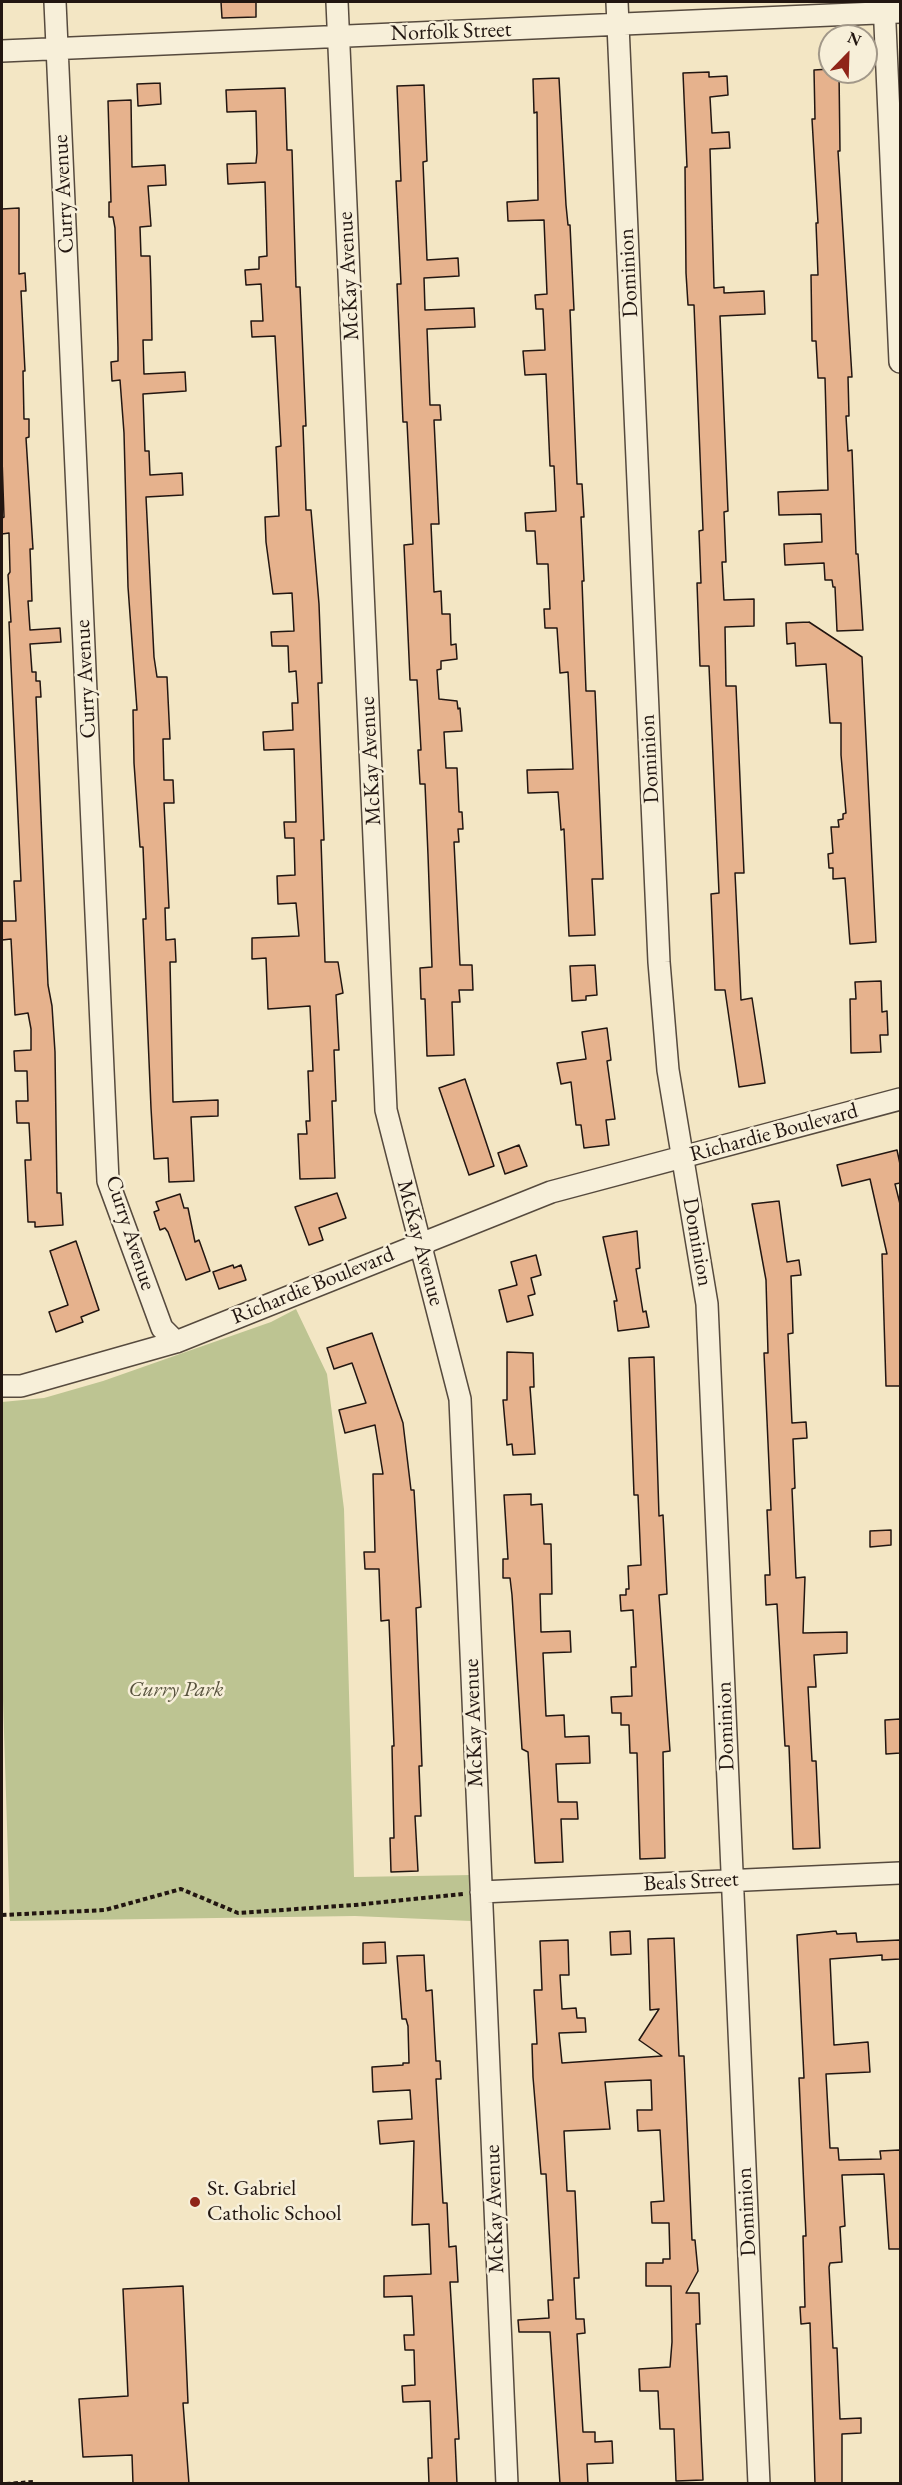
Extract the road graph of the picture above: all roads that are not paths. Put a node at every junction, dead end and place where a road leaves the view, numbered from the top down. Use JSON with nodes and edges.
{"nodes":[{"id":1,"x":55,"y":2,"type":"edge"},
{"id":2,"x":337,"y":2,"type":"edge"},
{"id":3,"x":617,"y":2,"type":"edge"},
{"id":4,"x":890,"y":9,"type":"edge"},
{"id":5,"x":618,"y":24,"type":"junction"},
{"id":6,"x":339,"y":36,"type":"junction"},
{"id":7,"x":57,"y":48,"type":"junction"},
{"id":8,"x":2,"y":51,"type":"edge"},
{"id":9,"x":900,"y":363,"type":"edge"},
{"id":10,"x":900,"y":1099,"type":"edge"},
{"id":11,"x":682,"y":1157,"type":"junction"},
{"id":12,"x":419,"y":1243,"type":"junction"},
{"id":13,"x":176,"y":1342,"type":"junction"},
{"id":14,"x":2,"y":1386,"type":"edge"},
{"id":15,"x":900,"y":1873,"type":"edge"},
{"id":16,"x":732,"y":1880,"type":"junction"},
{"id":17,"x":473,"y":1893,"type":"junction"},
{"id":18,"x":507,"y":2484,"type":"edge"},
{"id":19,"x":759,"y":2484,"type":"edge"}],
"edges":[{"from":1,"to":7,"type":"street","name":"Curry Avenue"},
{"from":2,"to":6,"type":"street","name":"McKay Avenue"},
{"from":3,"to":5,"type":"street","name":"Dominion"},
{"from":4,"to":5,"type":"street","name":"Norfolk Street"},
{"from":4,"to":9,"type":"street"},
{"from":5,"to":6,"type":"street","name":"Norfolk Street"},
{"from":5,"to":11,"type":"street","name":"Dominion"},
{"from":6,"to":7,"type":"street","name":"Norfolk Street"},
{"from":6,"to":12,"type":"street","name":"McKay Avenue"},
{"from":7,"to":8,"type":"street","name":"Norfolk Street"},
{"from":7,"to":13,"type":"street","name":"Curry Avenue"},
{"from":10,"to":11,"type":"street","name":"Richardie Boulevard"},
{"from":11,"to":12,"type":"street","name":"Richardie Boulevard"},
{"from":11,"to":16,"type":"street","name":"Dominion"},
{"from":12,"to":13,"type":"street","name":"Richardie Boulevard"},
{"from":12,"to":17,"type":"street","name":"McKay Avenue"},
{"from":13,"to":14,"type":"street","name":"Richardie Boulevard"},
{"from":15,"to":16,"type":"street","name":"Beals Street"},
{"from":16,"to":17,"type":"street","name":"Beals Street"},
{"from":16,"to":19,"type":"street","name":"Dominion"},
{"from":17,"to":18,"type":"street","name":"McKay Avenue"}]}
